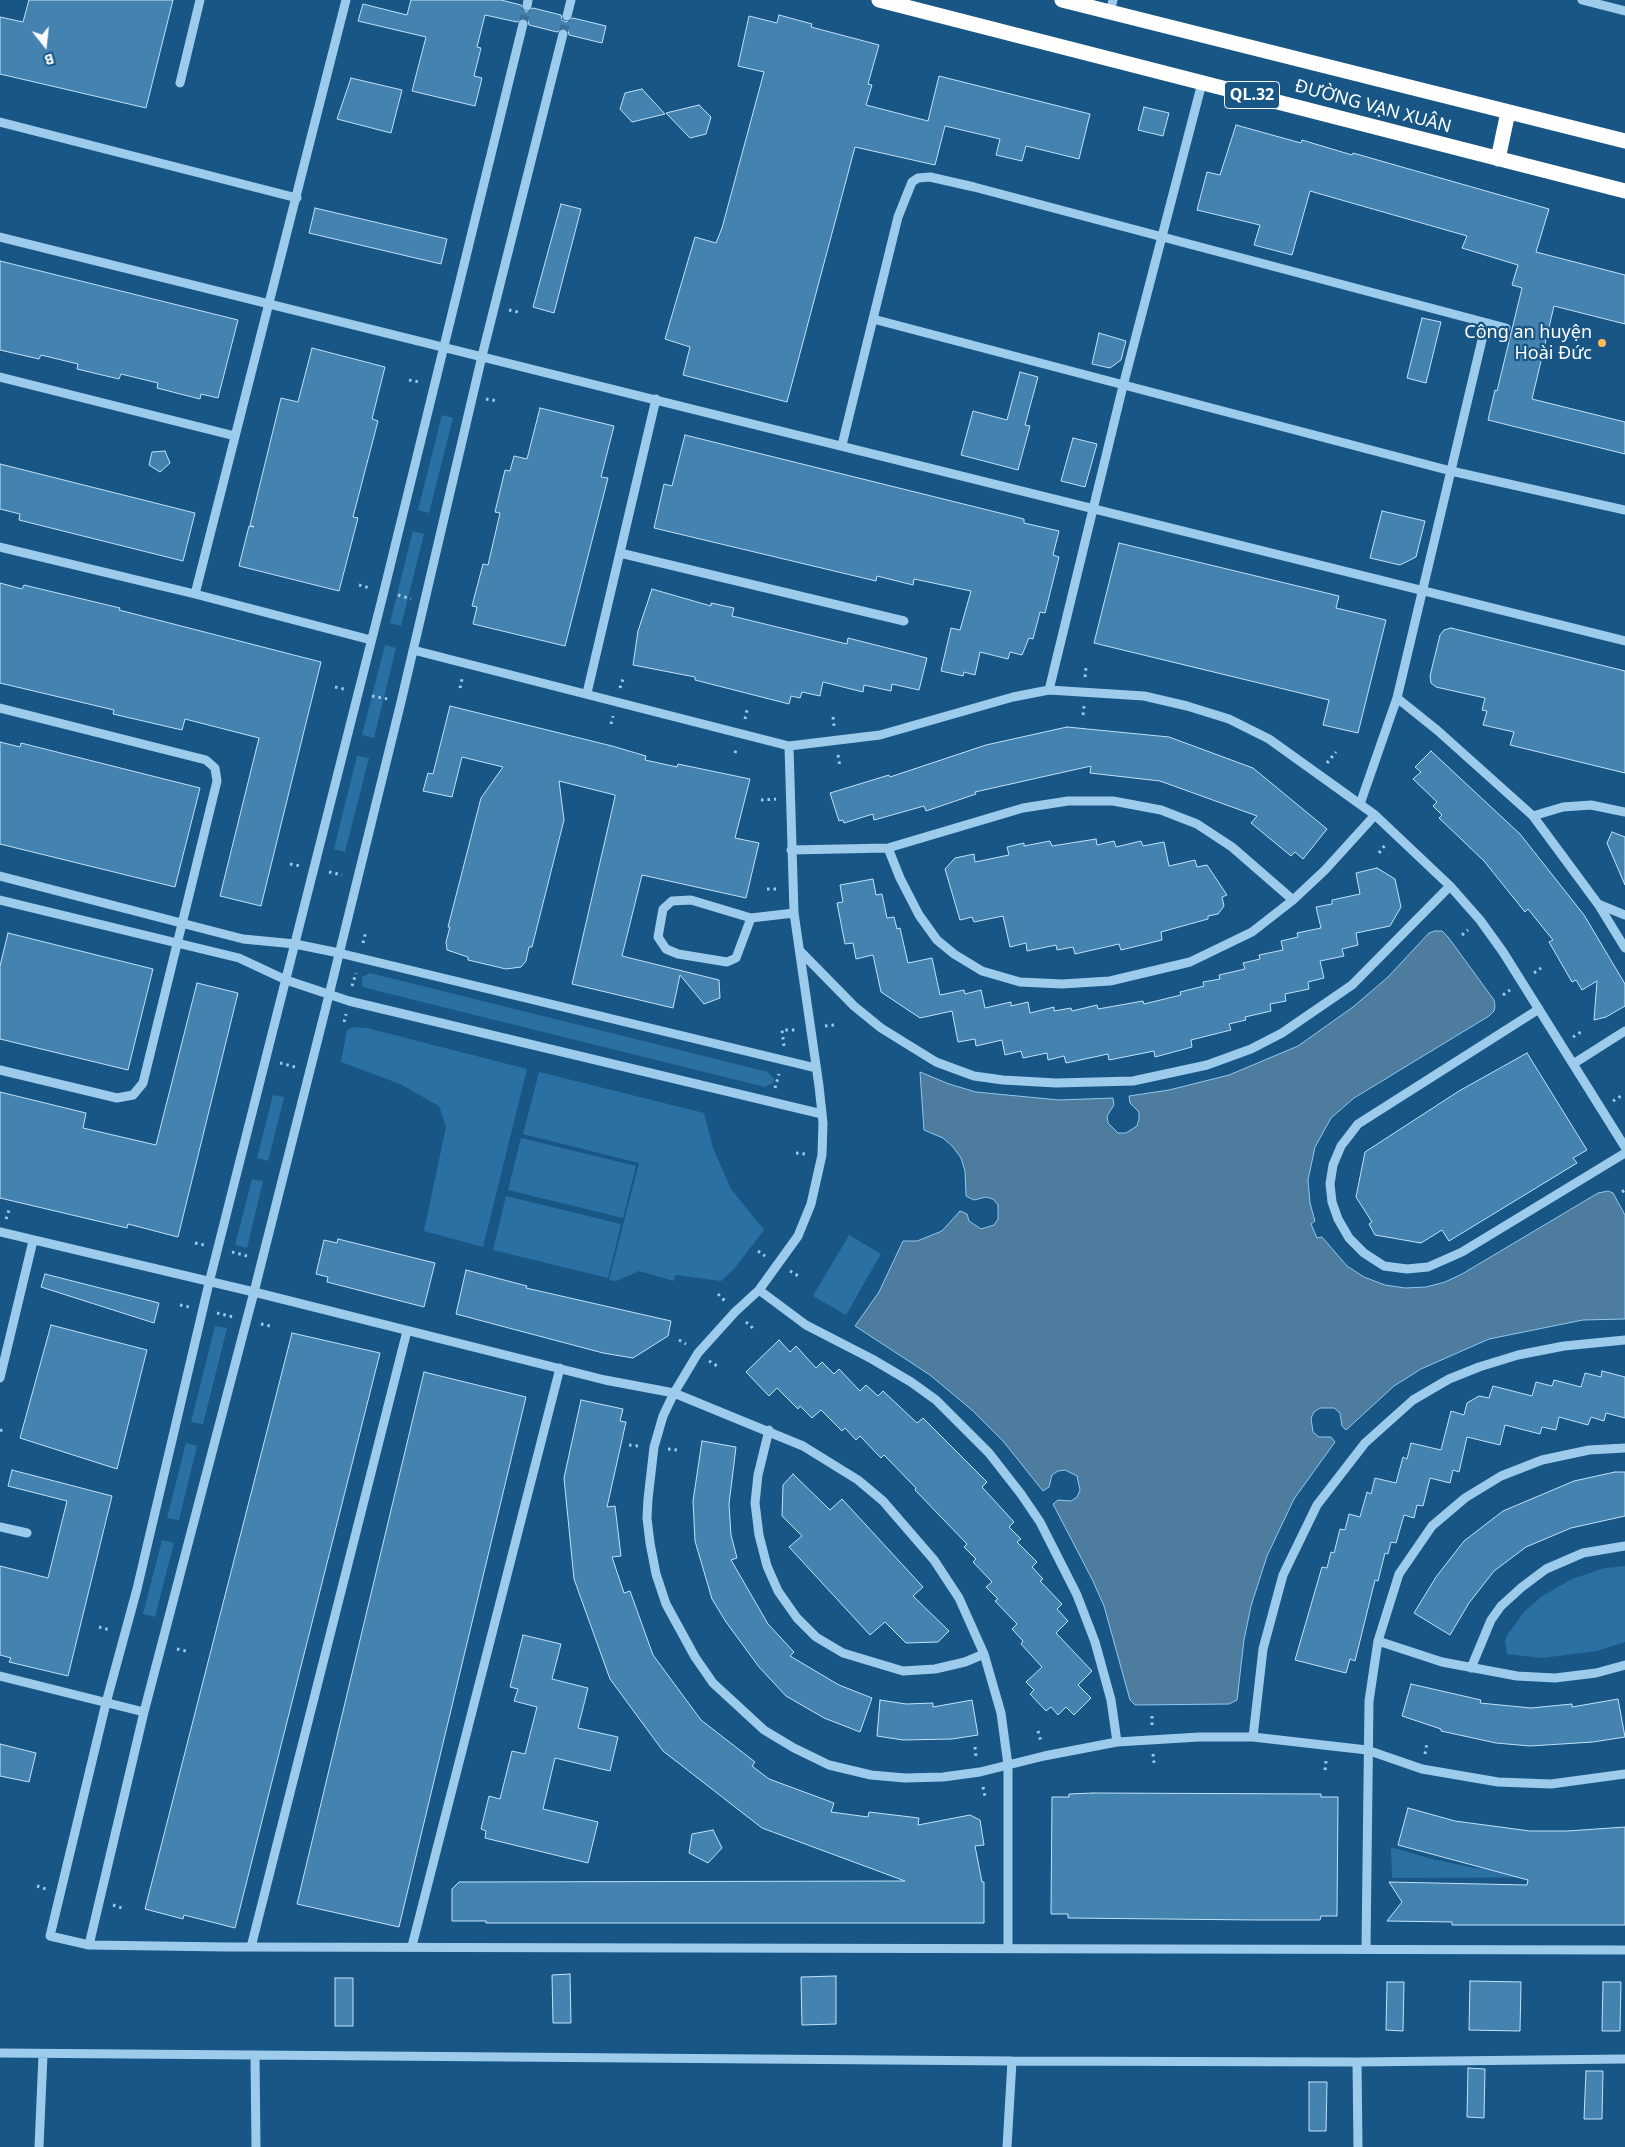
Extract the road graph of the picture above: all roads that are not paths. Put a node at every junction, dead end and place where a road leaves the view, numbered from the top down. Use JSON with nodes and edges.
{"nodes":[{"id":1,"x":200,"y":0,"type":"edge"},
{"id":2,"x":346,"y":0,"type":"edge"},
{"id":3,"x":571,"y":0,"type":"edge"},
{"id":4,"x":879,"y":0,"type":"edge"},
{"id":5,"x":1062,"y":0,"type":"edge"},
{"id":6,"x":1588,"y":1,"type":"edge"},
{"id":7,"x":1112,"y":6,"type":"edge"},
{"id":8,"x":1625,"y":11,"type":"edge"},
{"id":9,"x":567,"y":16,"type":"tunnel mouth"},
{"id":10,"x":523,"y":24,"type":"tunnel mouth"},
{"id":11,"x":563,"y":34,"type":"tunnel mouth"},
{"id":12,"x":1202,"y":82,"type":"junction"},
{"id":13,"x":180,"y":84,"type":"dead end"},
{"id":14,"x":1508,"y":112,"type":"junction"},
{"id":15,"x":0,"y":122,"type":"edge"},
{"id":16,"x":1625,"y":141,"type":"edge"},
{"id":17,"x":1498,"y":159,"type":"junction"},
{"id":18,"x":1625,"y":191,"type":"edge"},
{"id":19,"x":297,"y":198,"type":"junction"},
{"id":20,"x":0,"y":237,"type":"edge"},
{"id":21,"x":1162,"y":237,"type":"junction"},
{"id":22,"x":270,"y":305,"type":"junction"},
{"id":23,"x":873,"y":319,"type":"junction"},
{"id":24,"x":1486,"y":323,"type":"junction"},
{"id":25,"x":1506,"y":328,"type":"dead end"},
{"id":26,"x":444,"y":347,"type":"junction"},
{"id":27,"x":482,"y":356,"type":"junction"},
{"id":28,"x":0,"y":377,"type":"edge"},
{"id":29,"x":1123,"y":386,"type":"junction"},
{"id":30,"x":656,"y":399,"type":"junction"},
{"id":31,"x":235,"y":436,"type":"junction"},
{"id":32,"x":842,"y":445,"type":"junction"},
{"id":33,"x":1451,"y":471,"type":"junction"},
{"id":34,"x":1093,"y":508,"type":"junction"},
{"id":35,"x":1625,"y":510,"type":"edge"},
{"id":36,"x":0,"y":548,"type":"edge"},
{"id":37,"x":620,"y":553,"type":"junction"},
{"id":38,"x":1422,"y":590,"type":"junction"},
{"id":39,"x":195,"y":594,"type":"junction"},
{"id":40,"x":904,"y":621,"type":"dead end"},
{"id":41,"x":371,"y":640,"type":"junction"},
{"id":42,"x":1625,"y":640,"type":"edge"},
{"id":43,"x":413,"y":650,"type":"junction"},
{"id":44,"x":1049,"y":690,"type":"junction"},
{"id":45,"x":587,"y":693,"type":"junction"},
{"id":46,"x":1396,"y":698,"type":"junction"},
{"id":47,"x":0,"y":708,"type":"edge"},
{"id":48,"x":789,"y":746,"type":"junction"},
{"id":49,"x":1360,"y":804,"type":"junction"},
{"id":50,"x":1625,"y":812,"type":"edge"},
{"id":51,"x":1375,"y":815,"type":"junction"},
{"id":52,"x":1533,"y":816,"type":"junction"},
{"id":53,"x":888,"y":848,"type":"junction"},
{"id":54,"x":791,"y":850,"type":"junction"},
{"id":55,"x":0,"y":876,"type":"edge"},
{"id":56,"x":1450,"y":886,"type":"junction"},
{"id":57,"x":0,"y":900,"type":"edge"},
{"id":58,"x":1293,"y":900,"type":"junction"},
{"id":59,"x":1598,"y":904,"type":"junction"},
{"id":60,"x":794,"y":913,"type":"junction"},
{"id":61,"x":1625,"y":914,"type":"edge"},
{"id":62,"x":751,"y":918,"type":"junction"},
{"id":63,"x":182,"y":923,"type":"junction"},
{"id":64,"x":177,"y":943,"type":"junction"},
{"id":65,"x":295,"y":944,"type":"junction"},
{"id":66,"x":1625,"y":948,"type":"edge"},
{"id":67,"x":800,"y":951,"type":"junction"},
{"id":68,"x":339,"y":952,"type":"junction"},
{"id":69,"x":286,"y":980,"type":"junction"},
{"id":70,"x":328,"y":994,"type":"junction"},
{"id":71,"x":1539,"y":1010,"type":"junction"},
{"id":72,"x":1625,"y":1031,"type":"edge"},
{"id":73,"x":1573,"y":1064,"type":"junction"},
{"id":74,"x":816,"y":1068,"type":"junction"},
{"id":75,"x":0,"y":1070,"type":"edge"},
{"id":76,"x":822,"y":1114,"type":"junction"},
{"id":77,"x":1625,"y":1148,"type":"edge"},
{"id":78,"x":1625,"y":1153,"type":"edge"},
{"id":79,"x":0,"y":1232,"type":"edge"},
{"id":80,"x":33,"y":1241,"type":"junction"},
{"id":81,"x":209,"y":1283,"type":"junction"},
{"id":82,"x":759,"y":1290,"type":"junction"},
{"id":83,"x":254,"y":1292,"type":"junction"},
{"id":84,"x":407,"y":1331,"type":"junction"},
{"id":85,"x":1625,"y":1340,"type":"edge"},
{"id":86,"x":560,"y":1368,"type":"junction"},
{"id":87,"x":0,"y":1378,"type":"edge"},
{"id":88,"x":674,"y":1393,"type":"junction"},
{"id":89,"x":769,"y":1430,"type":"junction"},
{"id":90,"x":1625,"y":1448,"type":"edge"},
{"id":91,"x":0,"y":1527,"type":"edge"},
{"id":92,"x":27,"y":1534,"type":"dead end"},
{"id":93,"x":1625,"y":1546,"type":"edge"},
{"id":94,"x":1378,"y":1641,"type":"junction"},
{"id":95,"x":984,"y":1654,"type":"junction"},
{"id":96,"x":1625,"y":1666,"type":"edge"},
{"id":97,"x":1471,"y":1668,"type":"junction"},
{"id":98,"x":0,"y":1676,"type":"edge"},
{"id":99,"x":106,"y":1702,"type":"junction"},
{"id":100,"x":144,"y":1712,"type":"junction"},
{"id":101,"x":1254,"y":1737,"type":"junction"},
{"id":102,"x":1117,"y":1742,"type":"junction"},
{"id":103,"x":1367,"y":1750,"type":"junction"},
{"id":104,"x":1008,"y":1765,"type":"junction"},
{"id":105,"x":1625,"y":1774,"type":"edge"},
{"id":106,"x":89,"y":1945,"type":"junction"},
{"id":107,"x":412,"y":1946,"type":"junction"},
{"id":108,"x":250,"y":1947,"type":"junction"},
{"id":109,"x":1008,"y":1947,"type":"junction"},
{"id":110,"x":1366,"y":1949,"type":"junction"},
{"id":111,"x":1625,"y":1950,"type":"edge"},
{"id":112,"x":0,"y":2053,"type":"edge"},
{"id":113,"x":43,"y":2055,"type":"junction"},
{"id":114,"x":255,"y":2055,"type":"junction"},
{"id":115,"x":1625,"y":2059,"type":"edge"},
{"id":116,"x":1012,"y":2061,"type":"junction"},
{"id":117,"x":1357,"y":2062,"type":"junction"},
{"id":118,"x":39,"y":2147,"type":"edge"},
{"id":119,"x":256,"y":2147,"type":"edge"},
{"id":120,"x":1007,"y":2147,"type":"edge"},
{"id":121,"x":1358,"y":2147,"type":"edge"}],
"edges":[{"from":1,"to":13,"type":"street"},
{"from":2,"to":19,"type":"street"},
{"from":3,"to":9,"type":"street"},
{"from":4,"to":12,"type":"highway","name":"ĐƯỜNG VẠN XUÂN","number":"QL.32"},
{"from":5,"to":7,"type":"highway","name":"ĐƯỜNG VẠN XUÂN","number":"QL.32"},
{"from":6,"to":8,"type":"street"},
{"from":7,"to":14,"type":"highway","name":"ĐƯỜNG VẠN XUÂN","number":"QL.32"},
{"from":10,"to":26,"type":"street"},
{"from":11,"to":27,"type":"street"},
{"from":12,"to":17,"type":"highway","name":"ĐƯỜNG VẠN XUÂN","number":"QL.32"},
{"from":12,"to":21,"type":"street"},
{"from":14,"to":16,"type":"highway","name":"ĐƯỜNG VẠN XUÂN","number":"QL.32"},
{"from":14,"to":17,"type":"highway"},
{"from":15,"to":19,"type":"street"},
{"from":17,"to":18,"type":"highway","name":"ĐƯỜNG VẠN XUÂN","number":"QL.32"},
{"from":19,"to":22,"type":"street"},
{"from":20,"to":22,"type":"street"},
{"from":21,"to":23,"type":"street"},
{"from":21,"to":24,"type":"street"},
{"from":21,"to":29,"type":"street"},
{"from":22,"to":26,"type":"street"},
{"from":22,"to":31,"type":"street"},
{"from":23,"to":29,"type":"street"},
{"from":23,"to":32,"type":"street"},
{"from":24,"to":25,"type":"street"},
{"from":24,"to":33,"type":"street"},
{"from":26,"to":27,"type":"street"},
{"from":26,"to":41,"type":"street"},
{"from":27,"to":30,"type":"street"},
{"from":27,"to":43,"type":"street"},
{"from":28,"to":31,"type":"street"},
{"from":29,"to":33,"type":"street"},
{"from":29,"to":34,"type":"street"},
{"from":30,"to":32,"type":"street"},
{"from":30,"to":37,"type":"street"},
{"from":31,"to":39,"type":"street"},
{"from":32,"to":34,"type":"street"},
{"from":33,"to":35,"type":"street"},
{"from":33,"to":38,"type":"street"},
{"from":34,"to":38,"type":"street"},
{"from":34,"to":44,"type":"street"},
{"from":36,"to":39,"type":"street"},
{"from":37,"to":40,"type":"street"},
{"from":37,"to":45,"type":"street"},
{"from":38,"to":42,"type":"street"},
{"from":38,"to":46,"type":"street"},
{"from":39,"to":41,"type":"street"},
{"from":41,"to":65,"type":"street"},
{"from":43,"to":45,"type":"street"},
{"from":43,"to":68,"type":"street"},
{"from":44,"to":48,"type":"street"},
{"from":44,"to":49,"type":"street"},
{"from":45,"to":48,"type":"street"},
{"from":46,"to":49,"type":"street"},
{"from":46,"to":52,"type":"street"},
{"from":47,"to":63,"type":"street"},
{"from":48,"to":54,"type":"street"},
{"from":49,"to":51,"type":"street"},
{"from":50,"to":52,"type":"street"},
{"from":51,"to":56,"type":"street"},
{"from":51,"to":58,"type":"street"},
{"from":52,"to":59,"type":"street"},
{"from":53,"to":54,"type":"street"},
{"from":53,"to":58,"type":"street"},
{"from":53,"to":58,"type":"street"},
{"from":54,"to":60,"type":"street"},
{"from":55,"to":63,"type":"street"},
{"from":56,"to":67,"type":"street"},
{"from":56,"to":71,"type":"street"},
{"from":57,"to":64,"type":"street"},
{"from":59,"to":61,"type":"street"},
{"from":59,"to":66,"type":"street"},
{"from":60,"to":62,"type":"street"},
{"from":60,"to":67,"type":"street"},
{"from":62,"to":62,"type":"street"},
{"from":63,"to":64,"type":"street"},
{"from":63,"to":65,"type":"street"},
{"from":64,"to":69,"type":"street"},
{"from":64,"to":75,"type":"street"},
{"from":65,"to":68,"type":"street"},
{"from":65,"to":69,"type":"street"},
{"from":67,"to":74,"type":"street"},
{"from":68,"to":70,"type":"street"},
{"from":68,"to":74,"type":"street"},
{"from":69,"to":70,"type":"street"},
{"from":69,"to":81,"type":"street"},
{"from":70,"to":76,"type":"street"},
{"from":70,"to":83,"type":"street"},
{"from":71,"to":73,"type":"street"},
{"from":71,"to":78,"type":"street"},
{"from":72,"to":73,"type":"street"},
{"from":73,"to":77,"type":"street"},
{"from":74,"to":76,"type":"street"},
{"from":76,"to":82,"type":"street"},
{"from":79,"to":80,"type":"street"},
{"from":80,"to":81,"type":"street"},
{"from":80,"to":87,"type":"street"},
{"from":81,"to":83,"type":"street"},
{"from":81,"to":99,"type":"street"},
{"from":82,"to":88,"type":"street"},
{"from":82,"to":102,"type":"street"},
{"from":83,"to":84,"type":"street"},
{"from":83,"to":100,"type":"street"},
{"from":84,"to":86,"type":"street"},
{"from":84,"to":108,"type":"street"},
{"from":85,"to":101,"type":"street"},
{"from":86,"to":88,"type":"street"},
{"from":86,"to":107,"type":"street"},
{"from":88,"to":89,"type":"street"},
{"from":88,"to":104,"type":"street"},
{"from":89,"to":95,"type":"street"},
{"from":89,"to":95,"type":"street"},
{"from":90,"to":94,"type":"street"},
{"from":91,"to":92,"type":"street"},
{"from":93,"to":97,"type":"street"},
{"from":94,"to":97,"type":"street"},
{"from":94,"to":103,"type":"street"},
{"from":95,"to":104,"type":"street"},
{"from":96,"to":97,"type":"street"},
{"from":98,"to":99,"type":"street"},
{"from":99,"to":100,"type":"street"},
{"from":99,"to":106,"type":"street"},
{"from":100,"to":106,"type":"street"},
{"from":101,"to":102,"type":"street"},
{"from":101,"to":103,"type":"street"},
{"from":102,"to":104,"type":"street"},
{"from":103,"to":105,"type":"street"},
{"from":103,"to":110,"type":"street"},
{"from":104,"to":109,"type":"street"},
{"from":106,"to":108,"type":"street"},
{"from":107,"to":108,"type":"street"},
{"from":107,"to":109,"type":"street"},
{"from":109,"to":110,"type":"street"},
{"from":110,"to":111,"type":"street"},
{"from":112,"to":113,"type":"street"},
{"from":113,"to":114,"type":"street"},
{"from":113,"to":118,"type":"street"},
{"from":114,"to":116,"type":"street"},
{"from":114,"to":119,"type":"street"},
{"from":115,"to":117,"type":"street"},
{"from":116,"to":117,"type":"street"},
{"from":116,"to":120,"type":"street"},
{"from":117,"to":121,"type":"street"}]}
